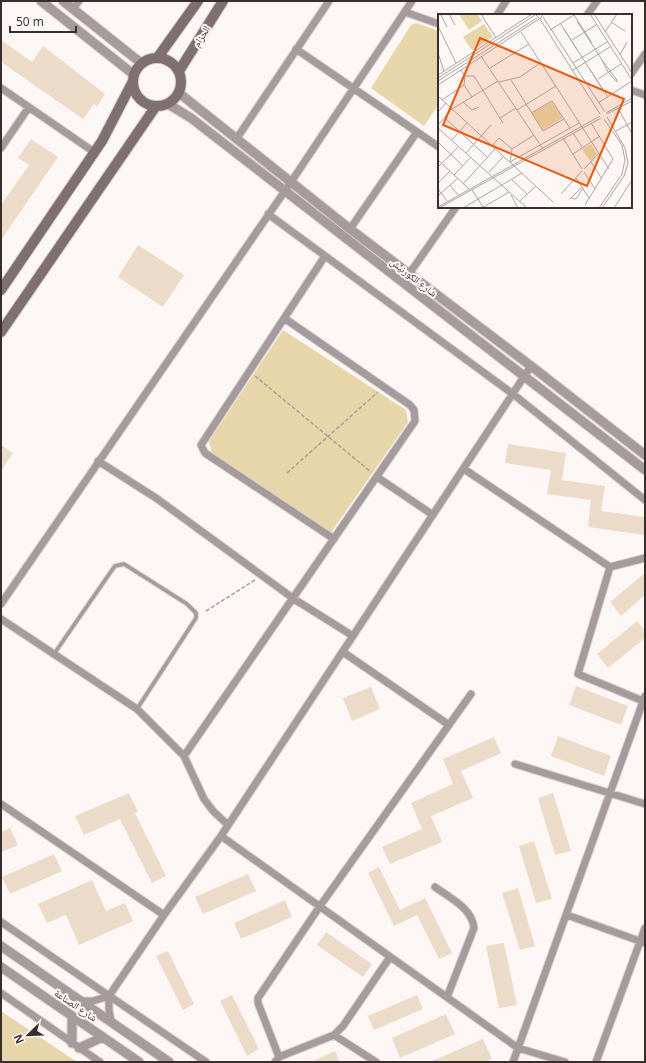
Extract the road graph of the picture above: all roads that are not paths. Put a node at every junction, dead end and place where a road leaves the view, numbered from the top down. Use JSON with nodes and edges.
{"nodes":[{"id":1,"x":41,"y":1,"type":"edge"},
{"id":2,"x":63,"y":1,"type":"edge"},
{"id":3,"x":79,"y":1,"type":"edge"},
{"id":4,"x":198,"y":1,"type":"edge"},
{"id":5,"x":223,"y":1,"type":"edge"},
{"id":6,"x":329,"y":1,"type":"edge"},
{"id":7,"x":412,"y":1,"type":"edge"},
{"id":8,"x":506,"y":1,"type":"edge"},
{"id":9,"x":597,"y":1,"type":"edge"},
{"id":10,"x":73,"y":9,"type":"junction"},
{"id":11,"x":405,"y":12,"type":"junction"},
{"id":12,"x":498,"y":14,"type":"edge"},
{"id":13,"x":589,"y":14,"type":"edge"},
{"id":14,"x":438,"y":24,"type":"edge"},
{"id":15,"x":296,"y":50,"type":"junction"},
{"id":16,"x":645,"y":54,"type":"edge"},
{"id":17,"x":158,"y":57,"type":"junction"},
{"id":18,"x":141,"y":63,"type":"junction"},
{"id":19,"x":179,"y":71,"type":"junction"},
{"id":20,"x":632,"y":73,"type":"edge"},
{"id":21,"x":133,"y":79,"type":"junction"},
{"id":22,"x":1,"y":88,"type":"edge"},
{"id":23,"x":354,"y":88,"type":"junction"},
{"id":24,"x":632,"y":90,"type":"edge"},
{"id":25,"x":179,"y":93,"type":"junction"},
{"id":26,"x":645,"y":95,"type":"edge"},
{"id":27,"x":168,"y":104,"type":"junction"},
{"id":28,"x":156,"y":106,"type":"junction"},
{"id":29,"x":29,"y":107,"type":"junction"},
{"id":30,"x":417,"y":132,"type":"junction"},
{"id":31,"x":237,"y":138,"type":"junction"},
{"id":32,"x":438,"y":146,"type":"edge"},
{"id":33,"x":1,"y":148,"type":"edge"},
{"id":34,"x":94,"y":152,"type":"junction"},
{"id":35,"x":291,"y":182,"type":"junction"},
{"id":36,"x":285,"y":190,"type":"junction"},
{"id":37,"x":455,"y":208,"type":"edge"},
{"id":38,"x":268,"y":214,"type":"junction"},
{"id":39,"x":350,"y":229,"type":"junction"},
{"id":40,"x":325,"y":256,"type":"junction"},
{"id":41,"x":409,"y":274,"type":"junction"},
{"id":42,"x":1,"y":290,"type":"edge"},
{"id":43,"x":284,"y":318,"type":"junction"},
{"id":44,"x":1,"y":332,"type":"edge"},
{"id":45,"x":531,"y":366,"type":"junction"},
{"id":46,"x":525,"y":377,"type":"junction"},
{"id":47,"x":513,"y":394,"type":"junction"},
{"id":48,"x":645,"y":455,"type":"edge"},
{"id":49,"x":98,"y":461,"type":"junction"},
{"id":50,"x":464,"y":469,"type":"junction"},
{"id":51,"x":645,"y":470,"type":"edge"},
{"id":52,"x":377,"y":477,"type":"junction"},
{"id":53,"x":645,"y":500,"type":"edge"},
{"id":54,"x":433,"y":515,"type":"junction"},
{"id":55,"x":334,"y":539,"type":"junction"},
{"id":56,"x":645,"y":558,"type":"edge"},
{"id":57,"x":610,"y":567,"type":"junction"},
{"id":58,"x":294,"y":599,"type":"junction"},
{"id":59,"x":1,"y":604,"type":"edge"},
{"id":60,"x":1,"y":619,"type":"edge"},
{"id":61,"x":353,"y":636,"type":"junction"},
{"id":62,"x":343,"y":652,"type":"junction"},
{"id":63,"x":54,"y":654,"type":"junction"},
{"id":64,"x":471,"y":694,"type":"dead end"},
{"id":65,"x":644,"y":698,"type":"edge"},
{"id":66,"x":137,"y":709,"type":"junction"},
{"id":67,"x":449,"y":724,"type":"junction"},
{"id":68,"x":184,"y":756,"type":"junction"},
{"id":69,"x":515,"y":764,"type":"dead end"},
{"id":70,"x":610,"y":792,"type":"junction"},
{"id":71,"x":1,"y":804,"type":"edge"},
{"id":72,"x":645,"y":804,"type":"edge"},
{"id":73,"x":228,"y":825,"type":"junction"},
{"id":74,"x":221,"y":836,"type":"junction"},
{"id":75,"x":435,"y":887,"type":"dead end"},
{"id":76,"x":320,"y":906,"type":"junction"},
{"id":77,"x":164,"y":915,"type":"junction"},
{"id":78,"x":567,"y":915,"type":"junction"},
{"id":79,"x":1,"y":922,"type":"edge"},
{"id":80,"x":645,"y":928,"type":"edge"},
{"id":81,"x":643,"y":942,"type":"edge"},
{"id":82,"x":1,"y":946,"type":"edge"},
{"id":83,"x":390,"y":957,"type":"junction"},
{"id":84,"x":1,"y":967,"type":"edge"},
{"id":85,"x":1,"y":993,"type":"edge"},
{"id":86,"x":109,"y":996,"type":"junction"},
{"id":87,"x":447,"y":997,"type":"junction"},
{"id":88,"x":82,"y":1001,"type":"junction"},
{"id":89,"x":72,"y":1016,"type":"junction"},
{"id":90,"x":111,"y":1021,"type":"junction"},
{"id":91,"x":334,"y":1035,"type":"junction"},
{"id":92,"x":103,"y":1037,"type":"junction"},
{"id":93,"x":76,"y":1046,"type":"junction"},
{"id":94,"x":518,"y":1048,"type":"junction"},
{"id":95,"x":277,"y":1060,"type":"edge"},
{"id":96,"x":100,"y":1062,"type":"edge"},
{"id":97,"x":139,"y":1062,"type":"edge"},
{"id":98,"x":169,"y":1062,"type":"edge"},
{"id":99,"x":206,"y":1062,"type":"edge"},
{"id":100,"x":376,"y":1062,"type":"edge"},
{"id":101,"x":513,"y":1062,"type":"edge"},
{"id":102,"x":565,"y":1062,"type":"edge"},
{"id":103,"x":596,"y":1062,"type":"edge"}],
"edges":[{"from":1,"to":21,"type":"street"},
{"from":2,"to":10,"type":"street"},
{"from":3,"to":10,"type":"street"},
{"from":4,"to":17,"type":"main road"},
{"from":5,"to":19,"type":"main road","name":"الحزام"},
{"from":6,"to":15,"type":"street"},
{"from":7,"to":11,"type":"street"},
{"from":8,"to":12,"type":"street"},
{"from":9,"to":13,"type":"street"},
{"from":10,"to":18,"type":"street"},
{"from":11,"to":14,"type":"street"},
{"from":11,"to":23,"type":"street"},
{"from":15,"to":23,"type":"street"},
{"from":15,"to":31,"type":"street"},
{"from":16,"to":20,"type":"street"},
{"from":17,"to":18,"type":"main road"},
{"from":17,"to":19,"type":"main road"},
{"from":18,"to":21,"type":"main road"},
{"from":19,"to":25,"type":"main road"},
{"from":21,"to":28,"type":"main road"},
{"from":21,"to":34,"type":"main road"},
{"from":22,"to":29,"type":"street"},
{"from":23,"to":30,"type":"street"},
{"from":23,"to":35,"type":"street"},
{"from":24,"to":26,"type":"street"},
{"from":25,"to":27,"type":"main road"},
{"from":25,"to":31,"type":"street","name":"شارع الكورنيش"},
{"from":27,"to":28,"type":"main road"},
{"from":27,"to":36,"type":"street","name":"شارع الكورنيش"},
{"from":28,"to":44,"type":"main road"},
{"from":29,"to":33,"type":"street"},
{"from":29,"to":34,"type":"street"},
{"from":30,"to":32,"type":"street"},
{"from":30,"to":39,"type":"street"},
{"from":31,"to":35,"type":"street","name":"شارع الكورنيش"},
{"from":34,"to":42,"type":"main road"},
{"from":35,"to":36,"type":"street"},
{"from":35,"to":39,"type":"street","name":"شارع الكورنيش"},
{"from":36,"to":38,"type":"street"},
{"from":36,"to":46,"type":"street","name":"شارع الكورنيش"},
{"from":37,"to":41,"type":"street"},
{"from":38,"to":40,"type":"street"},
{"from":38,"to":49,"type":"street"},
{"from":39,"to":41,"type":"street","name":"شارع الكورنيش"},
{"from":40,"to":43,"type":"street"},
{"from":40,"to":47,"type":"street"},
{"from":41,"to":45,"type":"street","name":"شارع الكورنيش"},
{"from":43,"to":52,"type":"street"},
{"from":43,"to":55,"type":"street"},
{"from":45,"to":46,"type":"street"},
{"from":45,"to":48,"type":"street","name":"شارع الكورنيش"},
{"from":46,"to":47,"type":"street"},
{"from":46,"to":51,"type":"street","name":"شارع الكورنيش"},
{"from":47,"to":50,"type":"street"},
{"from":47,"to":53,"type":"street"},
{"from":49,"to":58,"type":"street"},
{"from":49,"to":59,"type":"street"},
{"from":50,"to":54,"type":"street"},
{"from":50,"to":57,"type":"street"},
{"from":52,"to":54,"type":"street"},
{"from":52,"to":55,"type":"street"},
{"from":54,"to":61,"type":"street"},
{"from":55,"to":58,"type":"street"},
{"from":56,"to":57,"type":"street"},
{"from":57,"to":65,"type":"street"},
{"from":58,"to":61,"type":"street"},
{"from":58,"to":68,"type":"street"},
{"from":60,"to":63,"type":"street"},
{"from":61,"to":62,"type":"street"},
{"from":62,"to":67,"type":"street"},
{"from":62,"to":73,"type":"street"},
{"from":63,"to":66,"type":"street"},
{"from":63,"to":66,"type":"lane"},
{"from":64,"to":67,"type":"street"},
{"from":65,"to":70,"type":"street"},
{"from":66,"to":68,"type":"street"},
{"from":67,"to":76,"type":"street"},
{"from":68,"to":73,"type":"street"},
{"from":69,"to":70,"type":"street"},
{"from":70,"to":72,"type":"street"},
{"from":70,"to":78,"type":"street"},
{"from":71,"to":77,"type":"street"},
{"from":73,"to":74,"type":"street"},
{"from":74,"to":76,"type":"street"},
{"from":74,"to":77,"type":"street"},
{"from":75,"to":87,"type":"street"},
{"from":76,"to":83,"type":"street"},
{"from":76,"to":95,"type":"street"},
{"from":77,"to":86,"type":"street"},
{"from":78,"to":81,"type":"street"},
{"from":78,"to":94,"type":"street"},
{"from":79,"to":86,"type":"street"},
{"from":80,"to":81,"type":"street"},
{"from":81,"to":103,"type":"street"},
{"from":82,"to":88,"type":"street"},
{"from":83,"to":87,"type":"street"},
{"from":83,"to":91,"type":"street"},
{"from":84,"to":89,"type":"street","name":"شارع الصناعة"},
{"from":85,"to":93,"type":"street"},
{"from":86,"to":88,"type":"street"},
{"from":86,"to":90,"type":"street"},
{"from":86,"to":99,"type":"street"},
{"from":87,"to":94,"type":"street"},
{"from":88,"to":90,"type":"street"},
{"from":89,"to":92,"type":"street","name":"شارع الصناعة"},
{"from":89,"to":93,"type":"street"},
{"from":90,"to":98,"type":"street"},
{"from":91,"to":95,"type":"street"},
{"from":91,"to":100,"type":"street"},
{"from":92,"to":93,"type":"street"},
{"from":92,"to":97,"type":"street","name":"شارع الصناعة"},
{"from":93,"to":96,"type":"street"},
{"from":94,"to":101,"type":"street"},
{"from":94,"to":102,"type":"street"}]}
